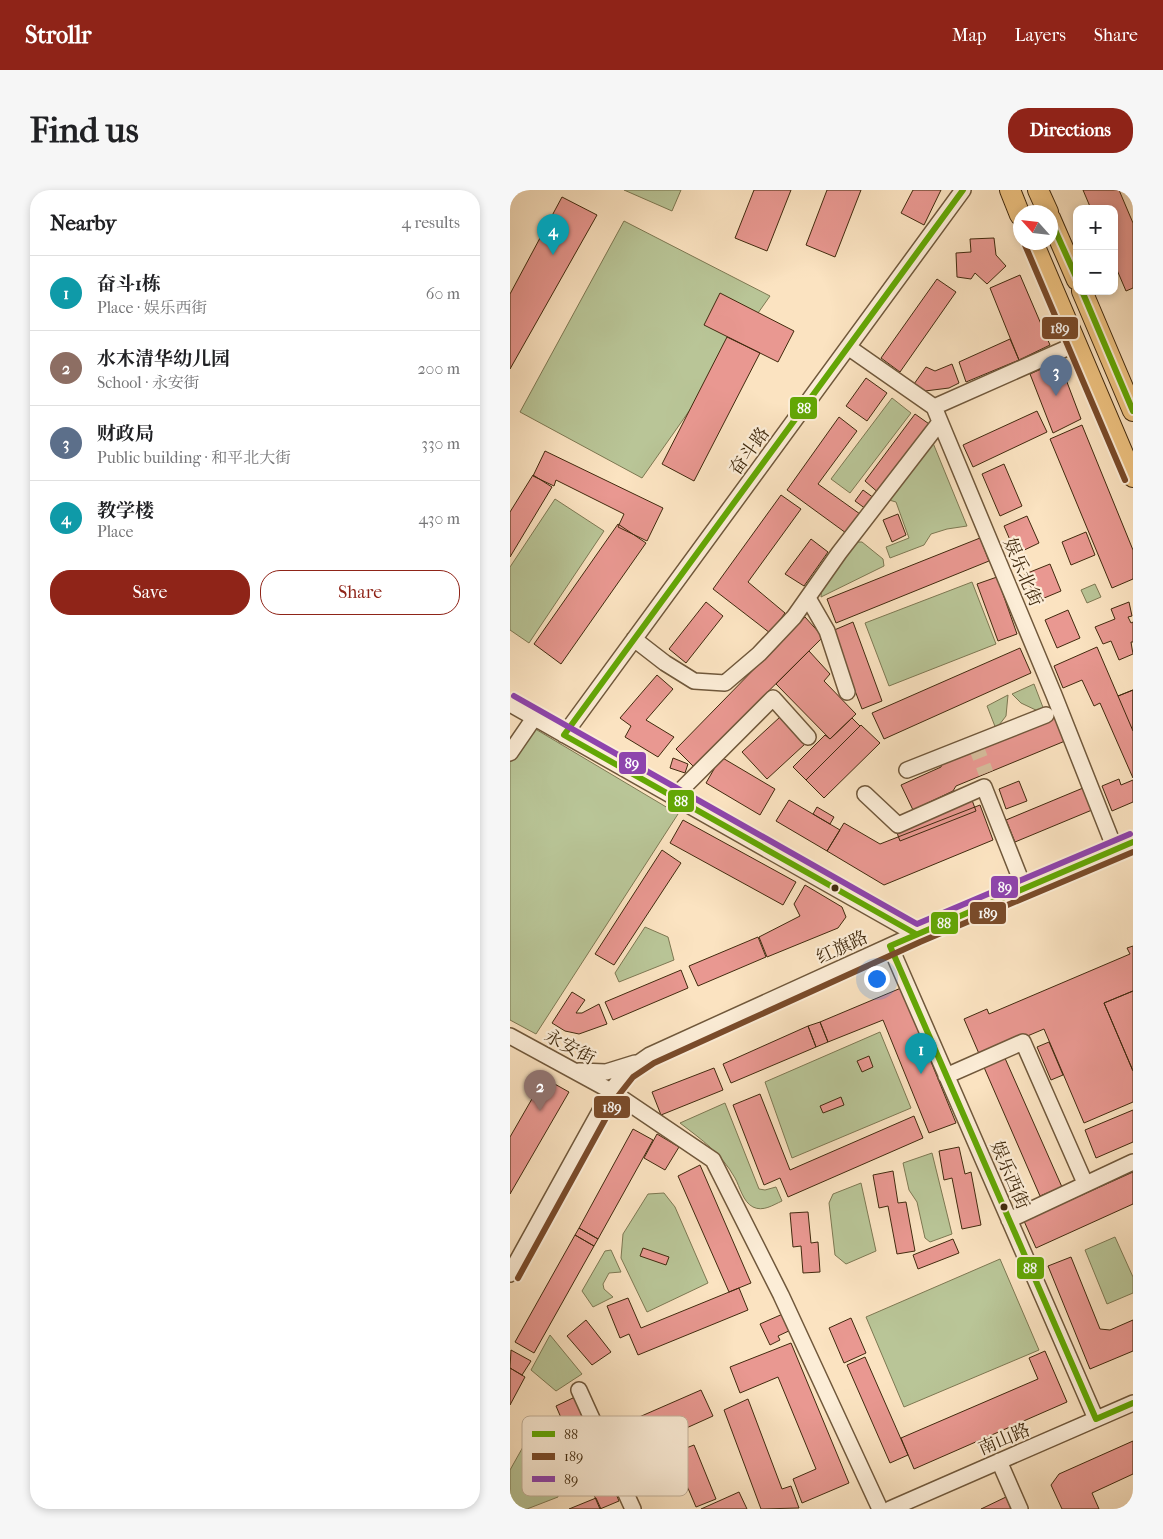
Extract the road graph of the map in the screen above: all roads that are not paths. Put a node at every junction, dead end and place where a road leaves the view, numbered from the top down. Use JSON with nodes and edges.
{"nodes":[{"id":1,"x":963,"y":190,"type":"edge"},
{"id":2,"x":1010,"y":190,"type":"edge"},
{"id":3,"x":1038,"y":190,"type":"edge"},
{"id":4,"x":1016,"y":205,"type":"edge"},
{"id":5,"x":1045,"y":205,"type":"edge"},
{"id":6,"x":1058,"y":236,"type":"edge"},
{"id":7,"x":1035,"y":250,"type":"edge"},
{"id":8,"x":1073,"y":271,"type":"edge"},
{"id":9,"x":1084,"y":295,"type":"edge"},
{"id":10,"x":1076,"y":344,"type":"junction"},
{"id":11,"x":848,"y":347,"type":"junction"},
{"id":12,"x":1129,"y":390,"type":"edge"},
{"id":13,"x":934,"y":407,"type":"junction"},
{"id":14,"x":1133,"y":411,"type":"edge"},
{"id":15,"x":940,"y":422,"type":"junction"},
{"id":16,"x":1133,"y":477,"type":"edge"},
{"id":17,"x":808,"y":598,"type":"junction"},
{"id":18,"x":634,"y":639,"type":"junction"},
{"id":19,"x":847,"y":692,"type":"dead end"},
{"id":20,"x":510,"y":704,"type":"edge"},
{"id":21,"x":1046,"y":715,"type":"dead end"},
{"id":22,"x":534,"y":718,"type":"junction"},
{"id":23,"x":564,"y":735,"type":"junction"},
{"id":24,"x":808,"y":737,"type":"dead end"},
{"id":25,"x":510,"y":753,"type":"edge"},
{"id":26,"x":907,"y":770,"type":"dead end"},
{"id":27,"x":865,"y":794,"type":"dead end"},
{"id":28,"x":674,"y":797,"type":"junction"},
{"id":29,"x":1132,"y":845,"type":"edge"},
{"id":30,"x":1115,"y":849,"type":"junction"},
{"id":31,"x":1024,"y":888,"type":"junction"},
{"id":32,"x":916,"y":934,"type":"junction"},
{"id":33,"x":890,"y":946,"type":"junction"},
{"id":34,"x":510,"y":1036,"type":"edge"},
{"id":35,"x":646,"y":1058,"type":"junction"},
{"id":36,"x":574,"y":1071,"type":"junction"},
{"id":37,"x":946,"y":1076,"type":"junction"},
{"id":38,"x":611,"y":1091,"type":"junction"},
{"id":39,"x":1133,"y":1162,"type":"edge"},
{"id":40,"x":1085,"y":1183,"type":"junction"},
{"id":41,"x":1009,"y":1220,"type":"junction"},
{"id":42,"x":510,"y":1274,"type":"edge"},
{"id":43,"x":579,"y":1390,"type":"dead end"},
{"id":44,"x":1133,"y":1403,"type":"edge"},
{"id":45,"x":591,"y":1416,"type":"edge"},
{"id":46,"x":1096,"y":1420,"type":"junction"},
{"id":47,"x":999,"y":1461,"type":"junction"},
{"id":48,"x":627,"y":1496,"type":"edge"},
{"id":49,"x":633,"y":1509,"type":"edge"},
{"id":50,"x":880,"y":1509,"type":"edge"},
{"id":51,"x":890,"y":1509,"type":"edge"},
{"id":52,"x":1020,"y":1509,"type":"edge"}],
"edges":[{"from":1,"to":11,"type":"street","name":"奋斗路"},
{"from":2,"to":4,"type":"main road"},
{"from":3,"to":5,"type":"main road"},
{"from":6,"to":8,"type":"main road"},
{"from":7,"to":10,"type":"main road"},
{"from":9,"to":12,"type":"main road"},
{"from":10,"to":13,"type":"street"},
{"from":10,"to":16,"type":"main road"},
{"from":11,"to":13,"type":"street"},
{"from":11,"to":18,"type":"street","name":"奋斗路"},
{"from":12,"to":14,"type":"main road"},
{"from":13,"to":15,"type":"street","name":"娱乐北街"},
{"from":15,"to":17,"type":"street"},
{"from":15,"to":30,"type":"street","name":"娱乐北街"},
{"from":17,"to":18,"type":"street"},
{"from":17,"to":19,"type":"street"},
{"from":18,"to":23,"type":"street","name":"奋斗路"},
{"from":20,"to":22,"type":"street"},
{"from":21,"to":26,"type":"street"},
{"from":22,"to":23,"type":"street"},
{"from":22,"to":25,"type":"street"},
{"from":23,"to":28,"type":"street"},
{"from":24,"to":28,"type":"street"},
{"from":27,"to":31,"type":"street"},
{"from":28,"to":32,"type":"street"},
{"from":29,"to":30,"type":"street","name":"红旗路"},
{"from":30,"to":31,"type":"street","name":"红旗路"},
{"from":31,"to":32,"type":"street","name":"红旗路"},
{"from":32,"to":33,"type":"street","name":"红旗路"},
{"from":33,"to":35,"type":"street","name":"红旗路"},
{"from":33,"to":37,"type":"street","name":"娱乐西街"},
{"from":34,"to":36,"type":"street","name":"永安街"},
{"from":35,"to":36,"type":"street"},
{"from":35,"to":38,"type":"street"},
{"from":36,"to":38,"type":"street","name":"永安街"},
{"from":37,"to":40,"type":"street"},
{"from":37,"to":41,"type":"street","name":"娱乐西街"},
{"from":38,"to":42,"type":"street"},
{"from":38,"to":50,"type":"street","name":"永安街"},
{"from":39,"to":40,"type":"street"},
{"from":40,"to":41,"type":"street"},
{"from":41,"to":46,"type":"street","name":"娱乐西街"},
{"from":43,"to":45,"type":"street"},
{"from":44,"to":46,"type":"street","name":"南山路"},
{"from":46,"to":47,"type":"street","name":"南山路"},
{"from":47,"to":51,"type":"street","name":"南山路"},
{"from":47,"to":52,"type":"street"},
{"from":48,"to":49,"type":"street"}]}
